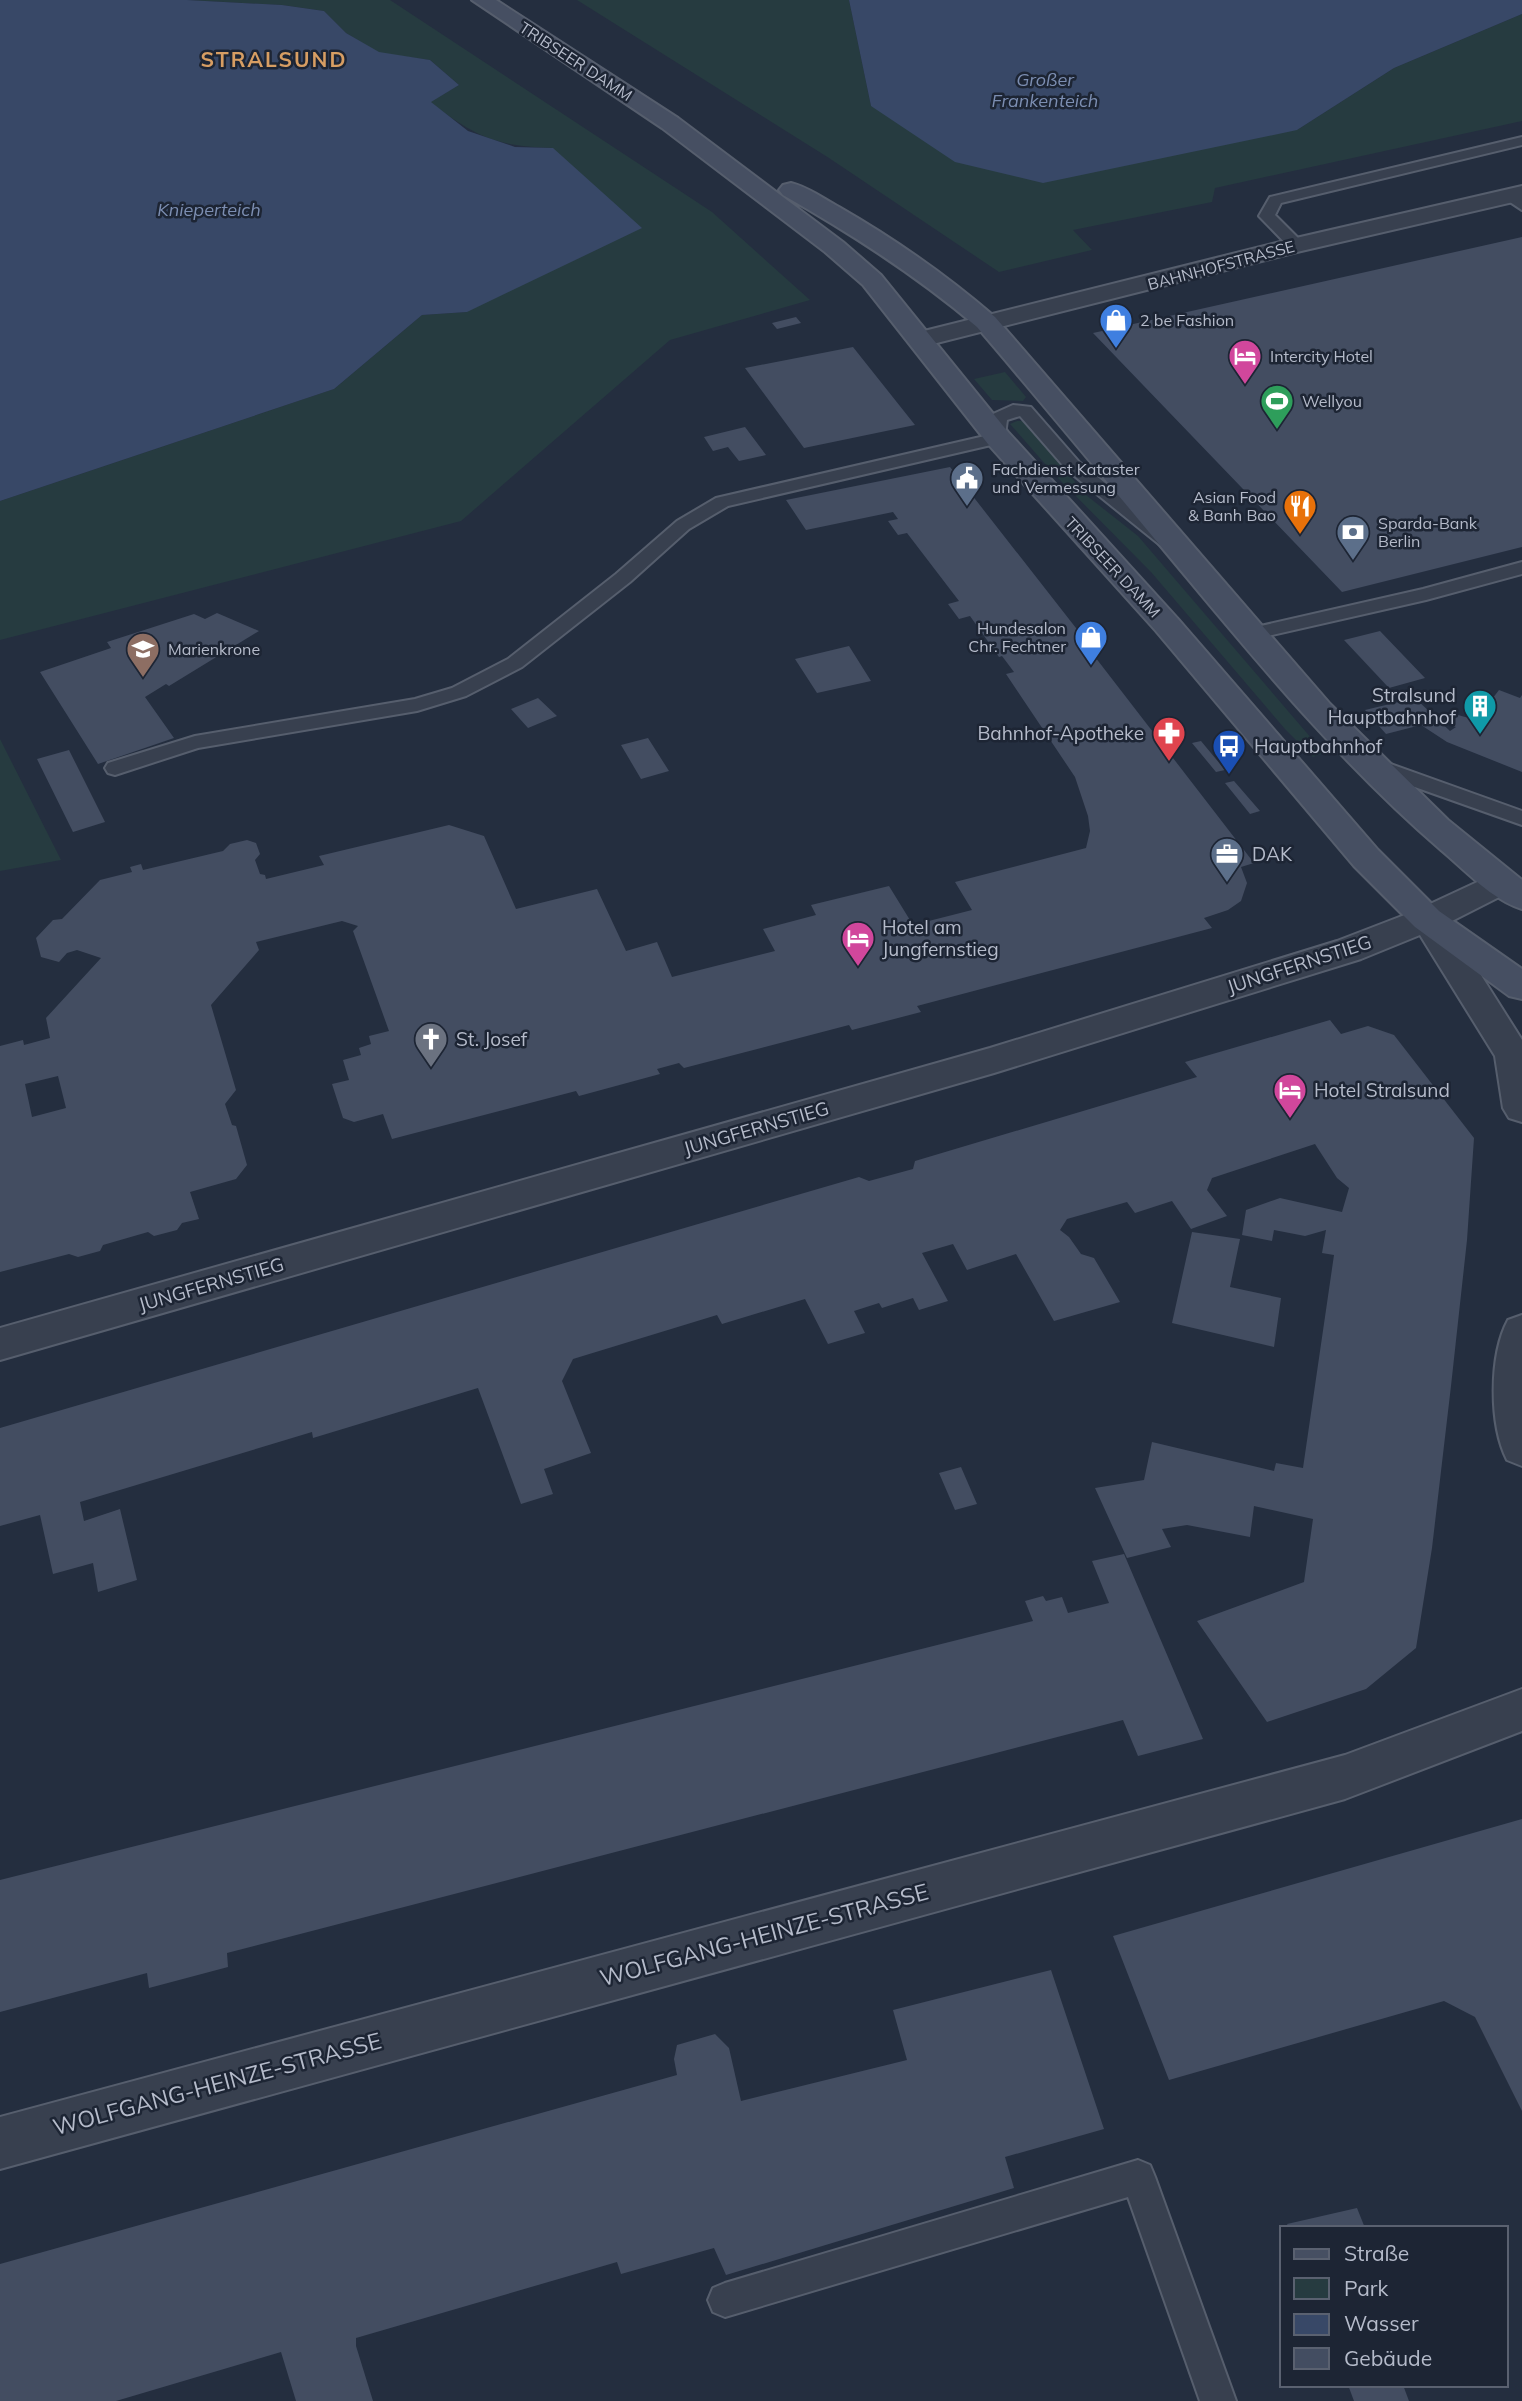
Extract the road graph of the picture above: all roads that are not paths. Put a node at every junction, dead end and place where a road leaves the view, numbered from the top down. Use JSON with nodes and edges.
{"nodes":[{"id":1,"x":482,"y":0,"type":"edge"},
{"id":2,"x":670,"y":123,"type":"junction"},
{"id":3,"x":1522,"y":141,"type":"edge"},
{"id":4,"x":1518,"y":198,"type":"edge"},
{"id":5,"x":1296,"y":245,"type":"junction"},
{"id":6,"x":986,"y":322,"type":"junction"},
{"id":7,"x":921,"y":339,"type":"junction"},
{"id":8,"x":998,"y":438,"type":"junction"},
{"id":9,"x":1181,"y":551,"type":"junction"},
{"id":10,"x":1522,"y":568,"type":"edge"},
{"id":11,"x":1250,"y":634,"type":"junction"},
{"id":12,"x":1367,"y":763,"type":"junction"},
{"id":13,"x":115,"y":768,"type":"dead end"},
{"id":14,"x":1522,"y":818,"type":"edge"},
{"id":15,"x":1512,"y":889,"type":"edge"},
{"id":16,"x":1427,"y":919,"type":"junction"},
{"id":17,"x":1522,"y":987,"type":"edge"},
{"id":18,"x":1522,"y":1108,"type":"edge"},
{"id":19,"x":1522,"y":1331,"type":"edge"},
{"id":20,"x":0,"y":1344,"type":"edge"},
{"id":21,"x":1522,"y":1448,"type":"edge"},
{"id":22,"x":1522,"y":1710,"type":"edge"},
{"id":23,"x":0,"y":2143,"type":"edge"},
{"id":24,"x":725,"y":2300,"type":"dead end"},
{"id":25,"x":1218,"y":2401,"type":"edge"}],
"edges":[{"from":1,"to":2,"type":"main road","name":"TRIBSEER DAMM"},
{"from":2,"to":6,"type":"main road","name":"TRIBSEER DAMM"},
{"from":2,"to":7,"type":"main road","name":"TRIBSEER DAMM"},
{"from":3,"to":5,"type":"lane"},
{"from":4,"to":5,"type":"street","name":"BAHNHOFSTRASSE"},
{"from":5,"to":6,"type":"street","name":"BAHNHOFSTRASSE"},
{"from":6,"to":7,"type":"street","name":"BAHNHOFSTRASSE"},
{"from":6,"to":9,"type":"main road","name":"TRIBSEER DAMM"},
{"from":7,"to":8,"type":"main road","name":"TRIBSEER DAMM"},
{"from":8,"to":9,"type":"lane"},
{"from":8,"to":13,"type":"lane"},
{"from":8,"to":16,"type":"main road","name":"TRIBSEER DAMM"},
{"from":9,"to":11,"type":"main road","name":"TRIBSEER DAMM"},
{"from":10,"to":11,"type":"lane"},
{"from":11,"to":12,"type":"main road","name":"TRIBSEER DAMM"},
{"from":12,"to":14,"type":"lane","name":"TRIBSEER DAMM"},
{"from":12,"to":15,"type":"main road","name":"TRIBSEER DAMM"},
{"from":15,"to":16,"type":"street","name":"JUNGFERNSTIEG"},
{"from":16,"to":17,"type":"main road","name":"TRIBSEER DAMM"},
{"from":16,"to":18,"type":"street"},
{"from":16,"to":20,"type":"street","name":"JUNGFERNSTIEG"},
{"from":19,"to":21,"type":"street"},
{"from":22,"to":23,"type":"street","name":"WOLFGANG-HEINZE-STRASSE"},
{"from":24,"to":25,"type":"lane"}]}
